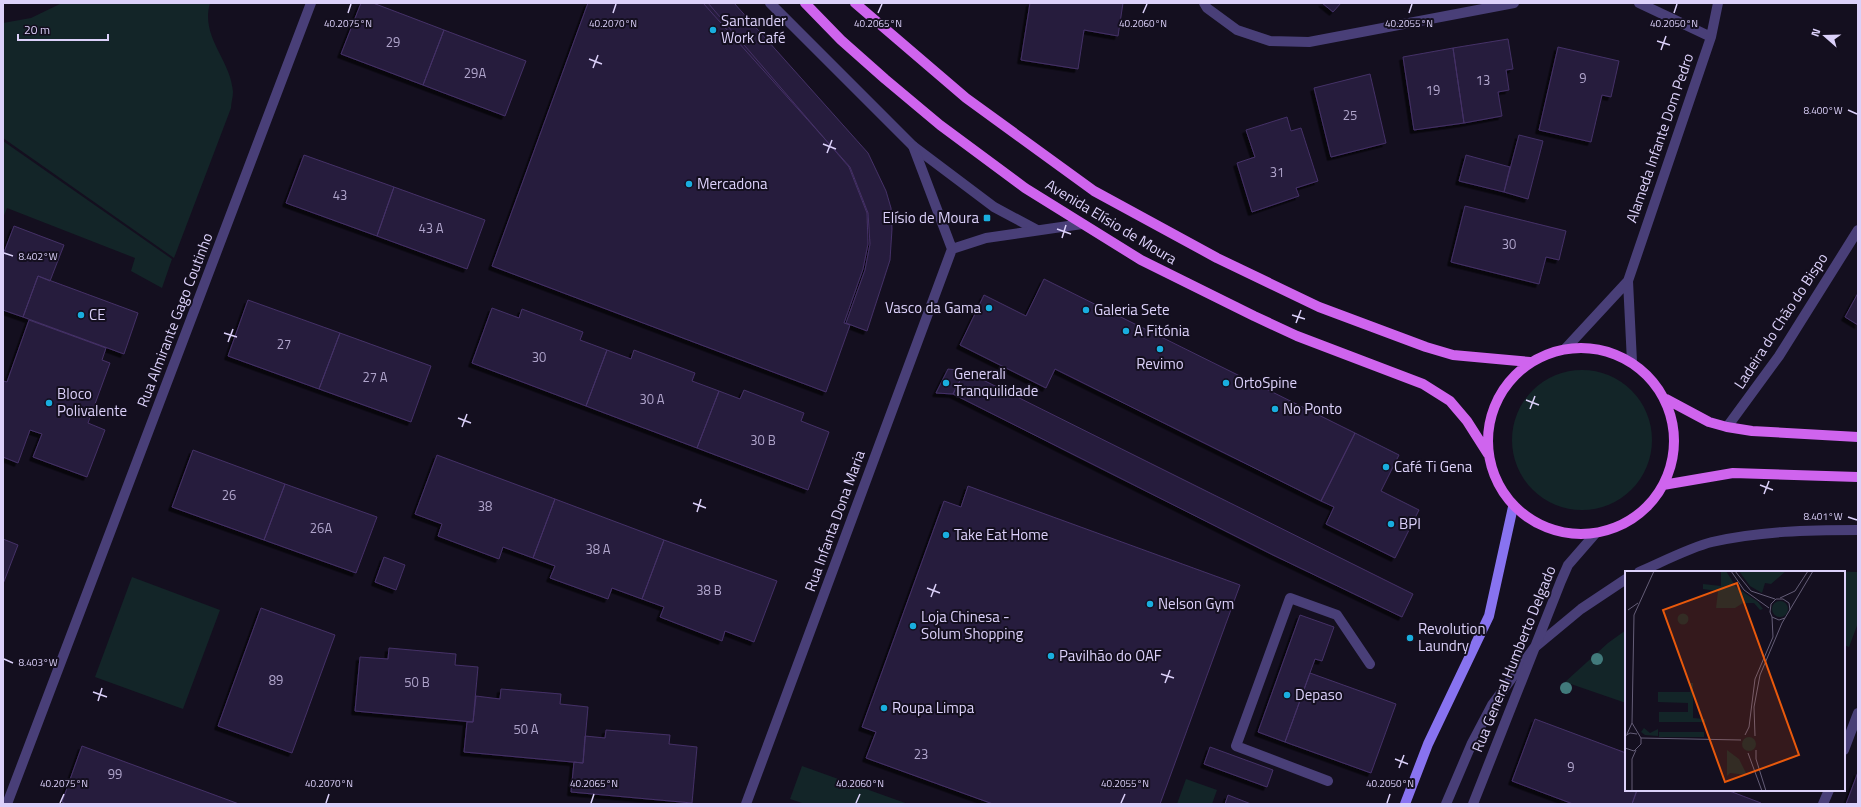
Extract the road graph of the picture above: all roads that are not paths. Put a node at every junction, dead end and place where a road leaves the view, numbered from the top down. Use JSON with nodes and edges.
{"nodes":[{"id":1,"x":311,"y":3,"type":"edge"},
{"id":2,"x":770,"y":3,"type":"edge"},
{"id":3,"x":805,"y":3,"type":"edge"},
{"id":4,"x":855,"y":3,"type":"edge"},
{"id":5,"x":1204,"y":3,"type":"edge"},
{"id":6,"x":1514,"y":3,"type":"edge"},
{"id":7,"x":1639,"y":3,"type":"edge"},
{"id":8,"x":1718,"y":3,"type":"edge"},
{"id":9,"x":1711,"y":37,"type":"junction"},
{"id":10,"x":913,"y":146,"type":"junction"},
{"id":11,"x":1082,"y":224,"type":"junction"},
{"id":12,"x":1037,"y":230,"type":"junction"},
{"id":13,"x":1858,"y":230,"type":"edge"},
{"id":14,"x":952,"y":249,"type":"junction"},
{"id":15,"x":1628,"y":281,"type":"junction"},
{"id":16,"x":1566,"y":348,"type":"junction"},
{"id":17,"x":1530,"y":362,"type":"junction"},
{"id":18,"x":1632,"y":362,"type":"junction"},
{"id":19,"x":1666,"y":399,"type":"junction"},
{"id":20,"x":1726,"y":427,"type":"junction"},
{"id":21,"x":1858,"y":437,"type":"edge"},
{"id":22,"x":1488,"y":454,"type":"junction"},
{"id":23,"x":1858,"y":477,"type":"edge"},
{"id":24,"x":1663,"y":485,"type":"junction"},
{"id":25,"x":1513,"y":507,"type":"junction"},
{"id":26,"x":1858,"y":530,"type":"edge"},
{"id":27,"x":1596,"y":534,"type":"junction"},
{"id":28,"x":1641,"y":571,"type":"edge"},
{"id":29,"x":1625,"y":580,"type":"edge"},
{"id":30,"x":1534,"y":648,"type":"junction"},
{"id":31,"x":1370,"y":664,"type":"dead end"},
{"id":32,"x":1858,"y":713,"type":"edge"},
{"id":33,"x":1845,"y":747,"type":"edge"},
{"id":34,"x":1328,"y":781,"type":"dead end"},
{"id":35,"x":1829,"y":791,"type":"edge"},
{"id":36,"x":8,"y":804,"type":"edge"},
{"id":37,"x":746,"y":804,"type":"edge"},
{"id":38,"x":1405,"y":804,"type":"edge"},
{"id":39,"x":1446,"y":804,"type":"edge"},
{"id":40,"x":1473,"y":804,"type":"edge"},
{"id":41,"x":1823,"y":804,"type":"edge"}],
"edges":[{"from":1,"to":36,"type":"street","name":"Rua Almirante Gago Coutinho"},
{"from":2,"to":10,"type":"street"},
{"from":3,"to":11,"type":"main road","name":"Avenida Elísio de Moura"},
{"from":4,"to":17,"type":"main road","name":"Avenida Elísio de Moura"},
{"from":5,"to":6,"type":"street"},
{"from":7,"to":9,"type":"street"},
{"from":8,"to":9,"type":"street","name":"Alameda Infante Dom Pedro"},
{"from":9,"to":15,"type":"street","name":"Alameda Infante Dom Pedro"},
{"from":10,"to":12,"type":"street"},
{"from":10,"to":14,"type":"street"},
{"from":11,"to":12,"type":"street"},
{"from":11,"to":22,"type":"main road","name":"Avenida Elísio de Moura"},
{"from":12,"to":14,"type":"street"},
{"from":13,"to":20,"type":"street","name":"Ladeira do Chão do Bispo"},
{"from":14,"to":37,"type":"street","name":"Rua Infanta Dona Maria"},
{"from":15,"to":16,"type":"street","name":"Alameda Infante Dom Pedro"},
{"from":15,"to":18,"type":"street","name":"Alameda Infante Dom Pedro"},
{"from":16,"to":17,"type":"main road"},
{"from":16,"to":18,"type":"main road"},
{"from":17,"to":22,"type":"main road"},
{"from":18,"to":19,"type":"main road"},
{"from":19,"to":20,"type":"main road"},
{"from":19,"to":24,"type":"main road"},
{"from":20,"to":21,"type":"main road"},
{"from":22,"to":25,"type":"main road"},
{"from":23,"to":24,"type":"main road"},
{"from":24,"to":27,"type":"main road"},
{"from":25,"to":27,"type":"main road"},
{"from":25,"to":38,"type":"main road"},
{"from":26,"to":28,"type":"street"},
{"from":27,"to":30,"type":"street","name":"Rua General Humberto Delgado"},
{"from":29,"to":30,"type":"street"},
{"from":30,"to":39,"type":"street"},
{"from":30,"to":40,"type":"street","name":"Rua General Humberto Delgado"},
{"from":31,"to":34,"type":"street"},
{"from":32,"to":33,"type":"street"},
{"from":35,"to":41,"type":"street"}]}
